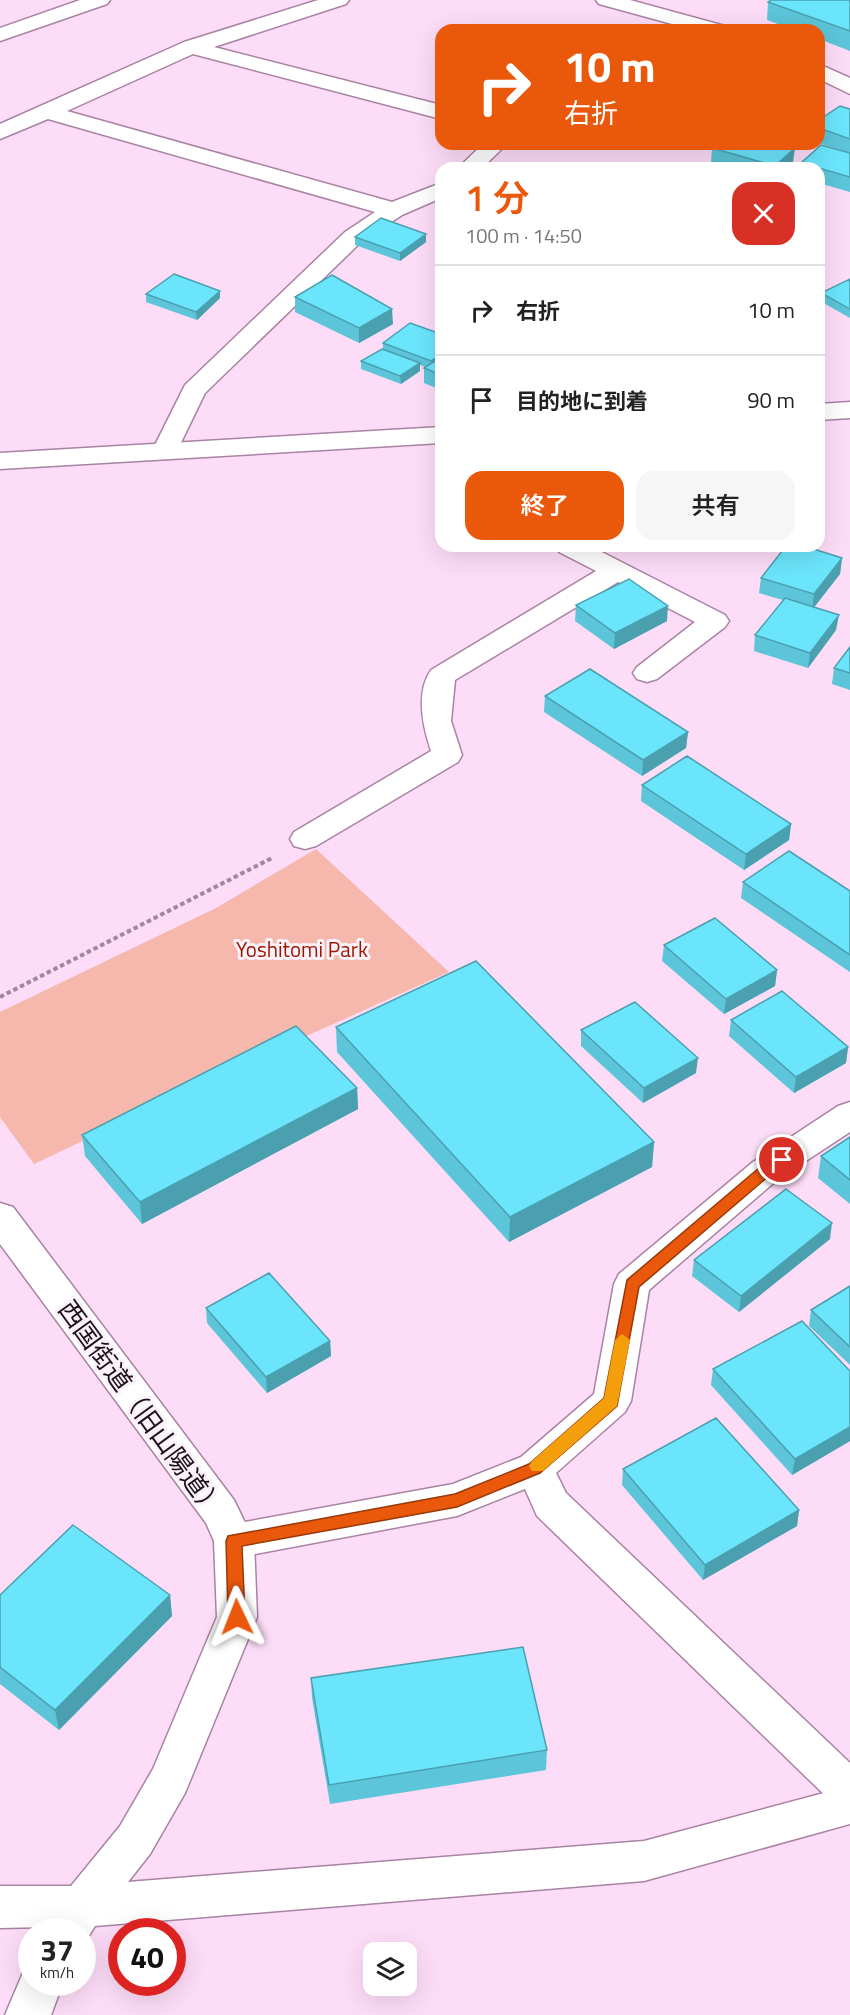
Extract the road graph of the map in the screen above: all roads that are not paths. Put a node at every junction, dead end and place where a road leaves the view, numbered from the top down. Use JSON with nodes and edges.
{"nodes":[{"id":1,"x":100,"y":0,"type":"edge"},
{"id":2,"x":339,"y":0,"type":"edge"},
{"id":3,"x":606,"y":0,"type":"edge"},
{"id":4,"x":680,"y":0,"type":"edge"},
{"id":5,"x":648,"y":10,"type":"junction"},
{"id":6,"x":630,"y":23,"type":"dead end"},
{"id":7,"x":697,"y":24,"type":"edge"},
{"id":8,"x":0,"y":35,"type":"edge"},
{"id":9,"x":192,"y":48,"type":"junction"},
{"id":10,"x":825,"y":73,"type":"edge"},
{"id":11,"x":850,"y":87,"type":"edge"},
{"id":12,"x":435,"y":110,"type":"edge"},
{"id":13,"x":47,"y":112,"type":"junction"},
{"id":14,"x":0,"y":132,"type":"edge"},
{"id":15,"x":489,"y":150,"type":"edge"},
{"id":16,"x":476,"y":162,"type":"edge"},
{"id":17,"x":435,"y":193,"type":"edge"},
{"id":18,"x":394,"y":210,"type":"junction"},
{"id":19,"x":850,"y":410,"type":"edge"},
{"id":20,"x":825,"y":412,"type":"edge"},
{"id":21,"x":435,"y":437,"type":"edge"},
{"id":22,"x":165,"y":451,"type":"junction"},
{"id":23,"x":0,"y":461,"type":"edge"},
{"id":24,"x":580,"y":552,"type":"edge"},
{"id":25,"x":616,"y":571,"type":"junction"},
{"id":26,"x":646,"y":673,"type":"dead end"},
{"id":27,"x":305,"y":839,"type":"road end"},
{"id":28,"x":850,"y":1115,"type":"edge"},
{"id":29,"x":0,"y":1217,"type":"edge"},
{"id":30,"x":535,"y":1468,"type":"junction"},
{"id":31,"x":234,"y":1541,"type":"junction"},
{"id":32,"x":850,"y":1791,"type":"edge"},
{"id":33,"x":850,"y":1805,"type":"edge"},
{"id":34,"x":0,"y":1907,"type":"edge"},
{"id":35,"x":69,"y":1918,"type":"edge"},
{"id":36,"x":76,"y":1918,"type":"edge"},
{"id":37,"x":85,"y":1918,"type":"edge"},
{"id":38,"x":36,"y":1996,"type":"edge"},
{"id":39,"x":28,"y":2015,"type":"edge"}],
"edges":[{"from":1,"to":8,"type":"street"},
{"from":2,"to":9,"type":"street"},
{"from":3,"to":5,"type":"street"},
{"from":4,"to":5,"type":"street"},
{"from":5,"to":6,"type":"street"},
{"from":5,"to":7,"type":"street"},
{"from":9,"to":12,"type":"street"},
{"from":9,"to":13,"type":"street"},
{"from":10,"to":11,"type":"street"},
{"from":13,"to":14,"type":"street"},
{"from":13,"to":18,"type":"street"},
{"from":15,"to":16,"type":"street"},
{"from":17,"to":18,"type":"street"},
{"from":18,"to":22,"type":"street"},
{"from":19,"to":20,"type":"street"},
{"from":21,"to":22,"type":"street"},
{"from":22,"to":23,"type":"street"},
{"from":24,"to":25,"type":"street"},
{"from":25,"to":26,"type":"street"},
{"from":25,"to":27,"type":"street"},
{"from":28,"to":30,"type":"street"},
{"from":29,"to":31,"type":"street","name":"西国街道（旧山陽道）"},
{"from":30,"to":31,"type":"street"},
{"from":30,"to":32,"type":"street"},
{"from":31,"to":36,"type":"street","name":"西国街道（旧山陽道）"},
{"from":33,"to":37,"type":"street"},
{"from":34,"to":35,"type":"street"},
{"from":38,"to":39,"type":"street"}]}
